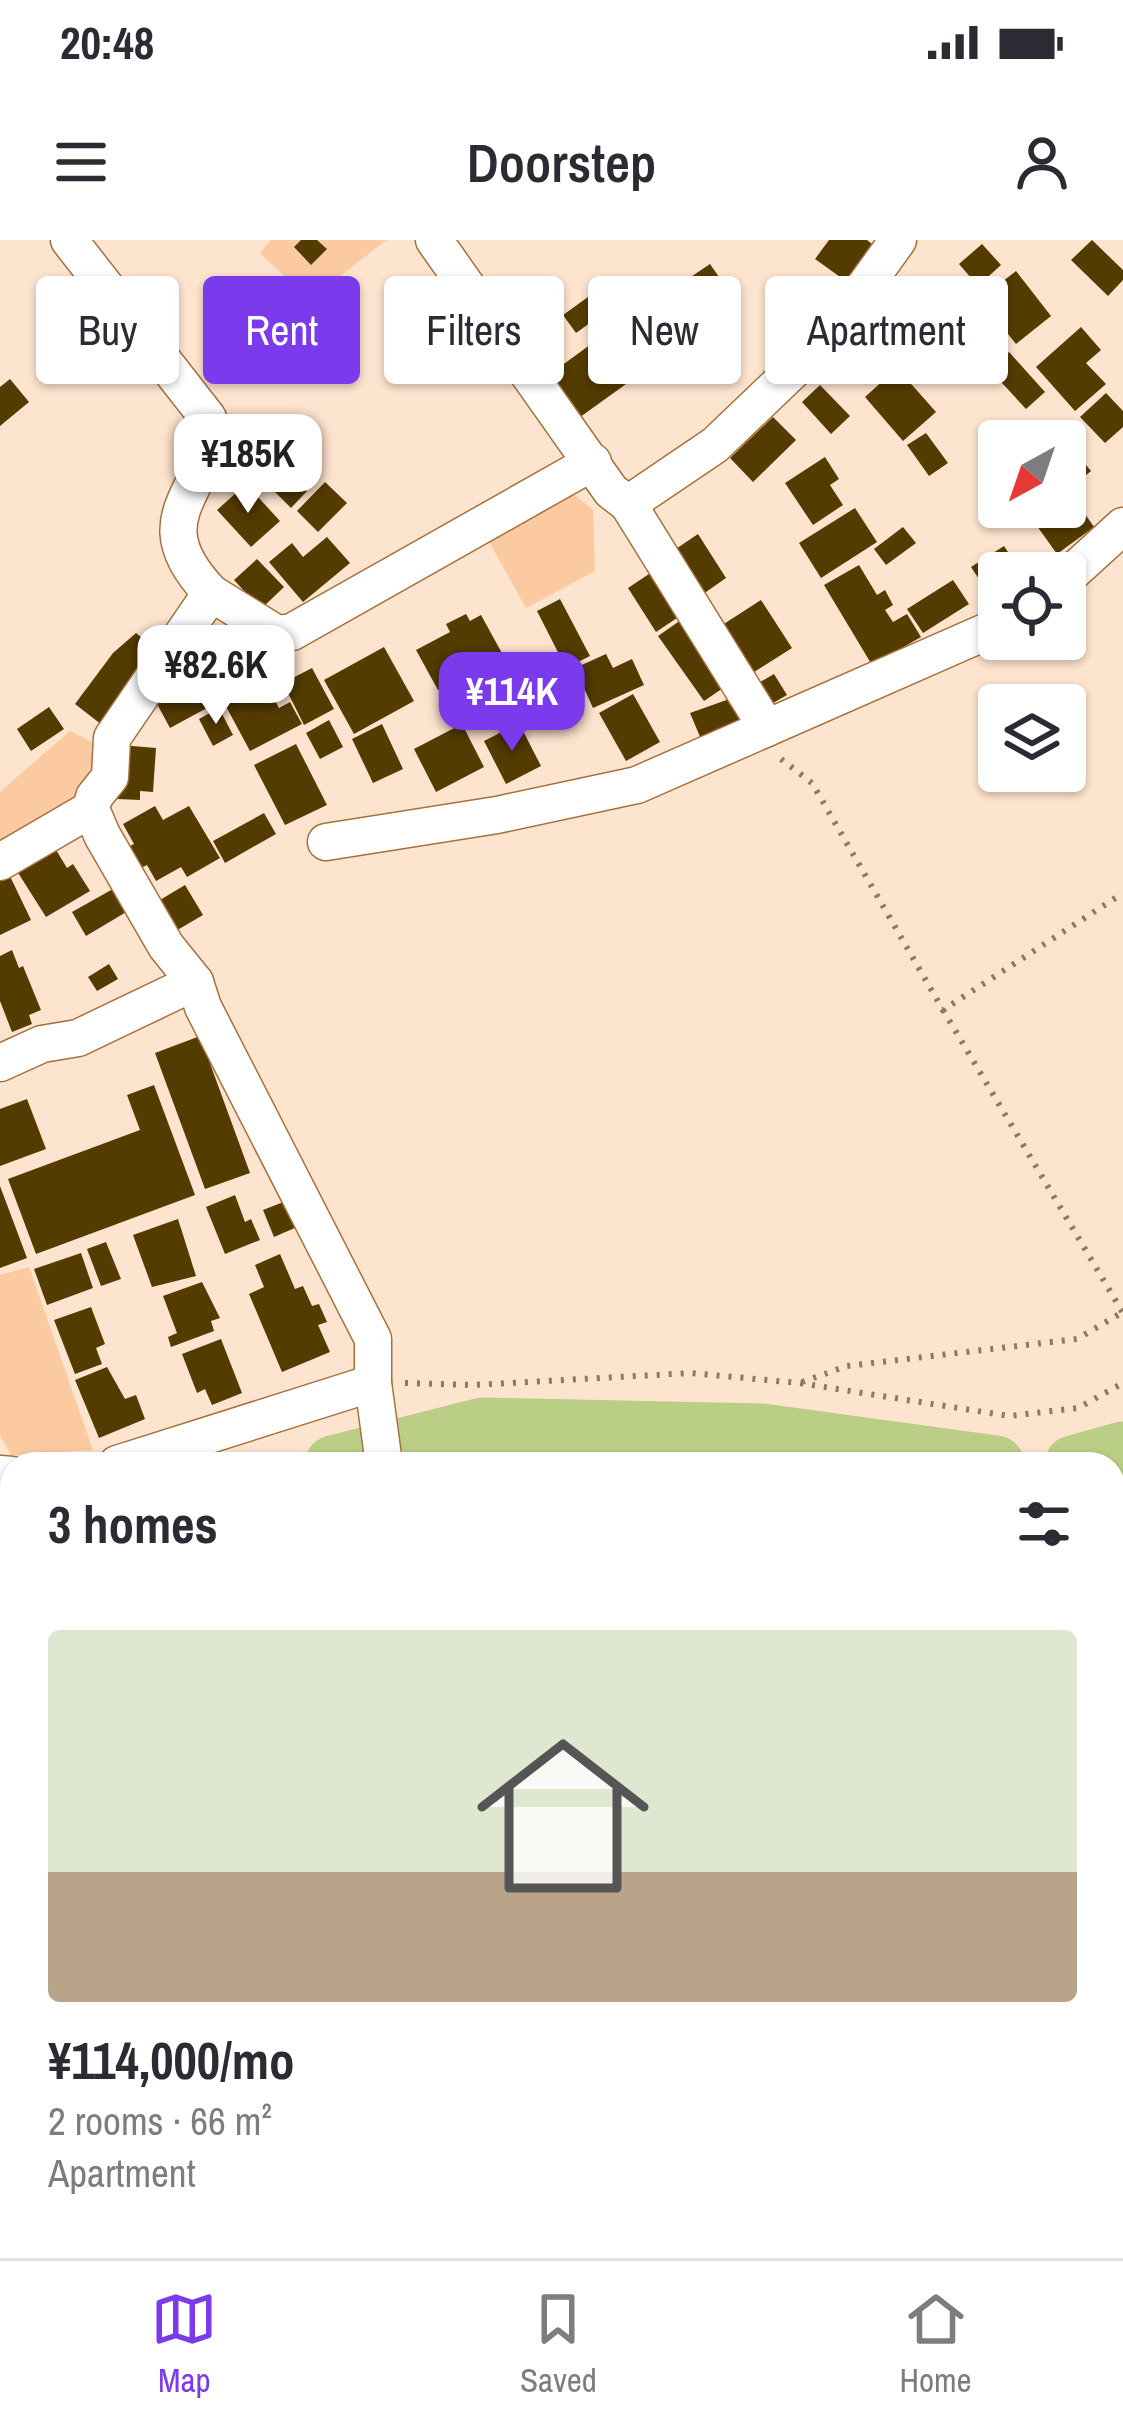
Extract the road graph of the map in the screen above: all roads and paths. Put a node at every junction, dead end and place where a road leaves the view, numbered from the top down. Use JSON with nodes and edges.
{"nodes":[{"id":1,"x":69,"y":240,"type":"edge"},
{"id":2,"x":434,"y":240,"type":"edge"},
{"id":3,"x":898,"y":240,"type":"edge"},
{"id":4,"x":593,"y":462,"type":"junction"},
{"id":5,"x":628,"y":504,"type":"junction"},
{"id":6,"x":1123,"y":526,"type":"edge"},
{"id":7,"x":1086,"y":560,"type":"edge"},
{"id":8,"x":211,"y":592,"type":"junction"},
{"id":9,"x":978,"y":637,"type":"edge"},
{"id":10,"x":764,"y":744,"type":"junction"},
{"id":11,"x":91,"y":809,"type":"junction"},
{"id":12,"x":326,"y":842,"type":"dead end"},
{"id":13,"x":0,"y":862,"type":"edge"},
{"id":14,"x":1123,"y":893,"type":"edge"},
{"id":15,"x":195,"y":982,"type":"junction"},
{"id":16,"x":943,"y":1010,"type":"junction"},
{"id":17,"x":0,"y":1063,"type":"edge"},
{"id":18,"x":1123,"y":1312,"type":"edge"},
{"id":19,"x":799,"y":1383,"type":"junction"},
{"id":20,"x":1123,"y":1383,"type":"edge"},
{"id":21,"x":375,"y":1395,"type":"junction"},
{"id":22,"x":162,"y":1452,"type":"edge"},
{"id":23,"x":382,"y":1452,"type":"edge"}],
"edges":[{"from":1,"to":8,"type":"street"},
{"from":2,"to":4,"type":"street"},
{"from":3,"to":5,"type":"street"},
{"from":4,"to":5,"type":"street"},
{"from":4,"to":8,"type":"street"},
{"from":5,"to":10,"type":"street"},
{"from":6,"to":7,"type":"street"},
{"from":8,"to":11,"type":"street"},
{"from":9,"to":10,"type":"street"},
{"from":10,"to":12,"type":"street"},
{"from":10,"to":16,"type":"path"},
{"from":11,"to":13,"type":"street"},
{"from":11,"to":15,"type":"street"},
{"from":14,"to":16,"type":"path"},
{"from":15,"to":17,"type":"street"},
{"from":15,"to":21,"type":"street"},
{"from":16,"to":18,"type":"path"},
{"from":18,"to":19,"type":"path"},
{"from":19,"to":20,"type":"path"},
{"from":19,"to":21,"type":"path"},
{"from":21,"to":22,"type":"street"},
{"from":21,"to":23,"type":"street"}]}
